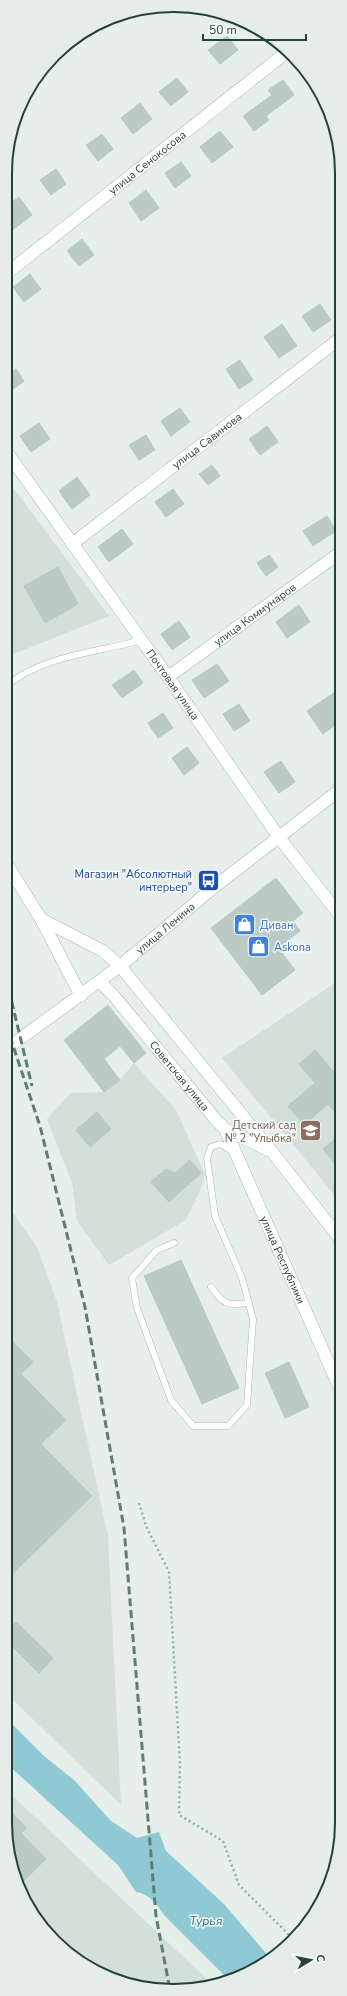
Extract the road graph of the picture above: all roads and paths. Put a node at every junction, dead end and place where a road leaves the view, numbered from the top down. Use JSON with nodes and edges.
{"nodes":[{"id":1,"x":283,"y":55,"type":"edge"},
{"id":2,"x":12,"y":269,"type":"edge"},
{"id":3,"x":335,"y":342,"type":"edge"},
{"id":4,"x":12,"y":459,"type":"edge"},
{"id":5,"x":72,"y":544,"type":"junction"},
{"id":6,"x":335,"y":556,"type":"edge"},
{"id":7,"x":142,"y":640,"type":"junction"},
{"id":8,"x":168,"y":677,"type":"junction"},
{"id":9,"x":12,"y":681,"type":"edge"},
{"id":10,"x":335,"y":793,"type":"edge"},
{"id":11,"x":278,"y":836,"type":"junction"},
{"id":12,"x":12,"y":873,"type":"edge"},
{"id":13,"x":335,"y":909,"type":"edge"},
{"id":14,"x":40,"y":919,"type":"junction"},
{"id":15,"x":120,"y":966,"type":"junction"},
{"id":16,"x":100,"y":982,"type":"junction"},
{"id":17,"x":81,"y":996,"type":"junction"},
{"id":18,"x":12,"y":1045,"type":"edge"},
{"id":19,"x":225,"y":1128,"type":"junction"},
{"id":20,"x":235,"y":1153,"type":"junction"},
{"id":21,"x":273,"y":1153,"type":"junction"},
{"id":22,"x":335,"y":1232,"type":"edge"},
{"id":23,"x":174,"y":1243,"type":"dead end"},
{"id":24,"x":211,"y":1287,"type":"dead end"},
{"id":25,"x":248,"y":1303,"type":"junction"},
{"id":26,"x":335,"y":1378,"type":"edge"},
{"id":27,"x":139,"y":1503,"type":"dead end"},
{"id":28,"x":289,"y":1935,"type":"edge"}],
"edges":[{"from":1,"to":2,"type":"street","name":"улица Сенокосова"},
{"from":3,"to":5,"type":"street","name":"улица Савинова"},
{"from":4,"to":5,"type":"street","name":"Почтовая улица"},
{"from":5,"to":7,"type":"street","name":"Почтовая улица"},
{"from":6,"to":8,"type":"street","name":"улица Коммунаров"},
{"from":7,"to":8,"type":"street","name":"Почтовая улица"},
{"from":7,"to":9,"type":"lane"},
{"from":8,"to":11,"type":"street","name":"Почтовая улица"},
{"from":10,"to":11,"type":"street","name":"улица Ленина"},
{"from":11,"to":13,"type":"street","name":"Почтовая улица"},
{"from":11,"to":15,"type":"street","name":"улица Ленина"},
{"from":12,"to":14,"type":"street"},
{"from":14,"to":15,"type":"street","name":"Советская улица"},
{"from":14,"to":17,"type":"street"},
{"from":15,"to":16,"type":"street","name":"улица Ленина"},
{"from":15,"to":21,"type":"street","name":"Советская улица"},
{"from":16,"to":17,"type":"street","name":"улица Ленина"},
{"from":16,"to":19,"type":"street","name":"Советская улица"},
{"from":17,"to":18,"type":"street","name":"улица Ленина"},
{"from":19,"to":20,"type":"street","name":"улица Республики"},
{"from":19,"to":21,"type":"street","name":"Советская улица"},
{"from":20,"to":25,"type":"lane"},
{"from":20,"to":26,"type":"street","name":"улица Республики"},
{"from":21,"to":22,"type":"street","name":"Советская улица"},
{"from":23,"to":25,"type":"lane"},
{"from":24,"to":25,"type":"lane"},
{"from":27,"to":28,"type":"path"}]}
